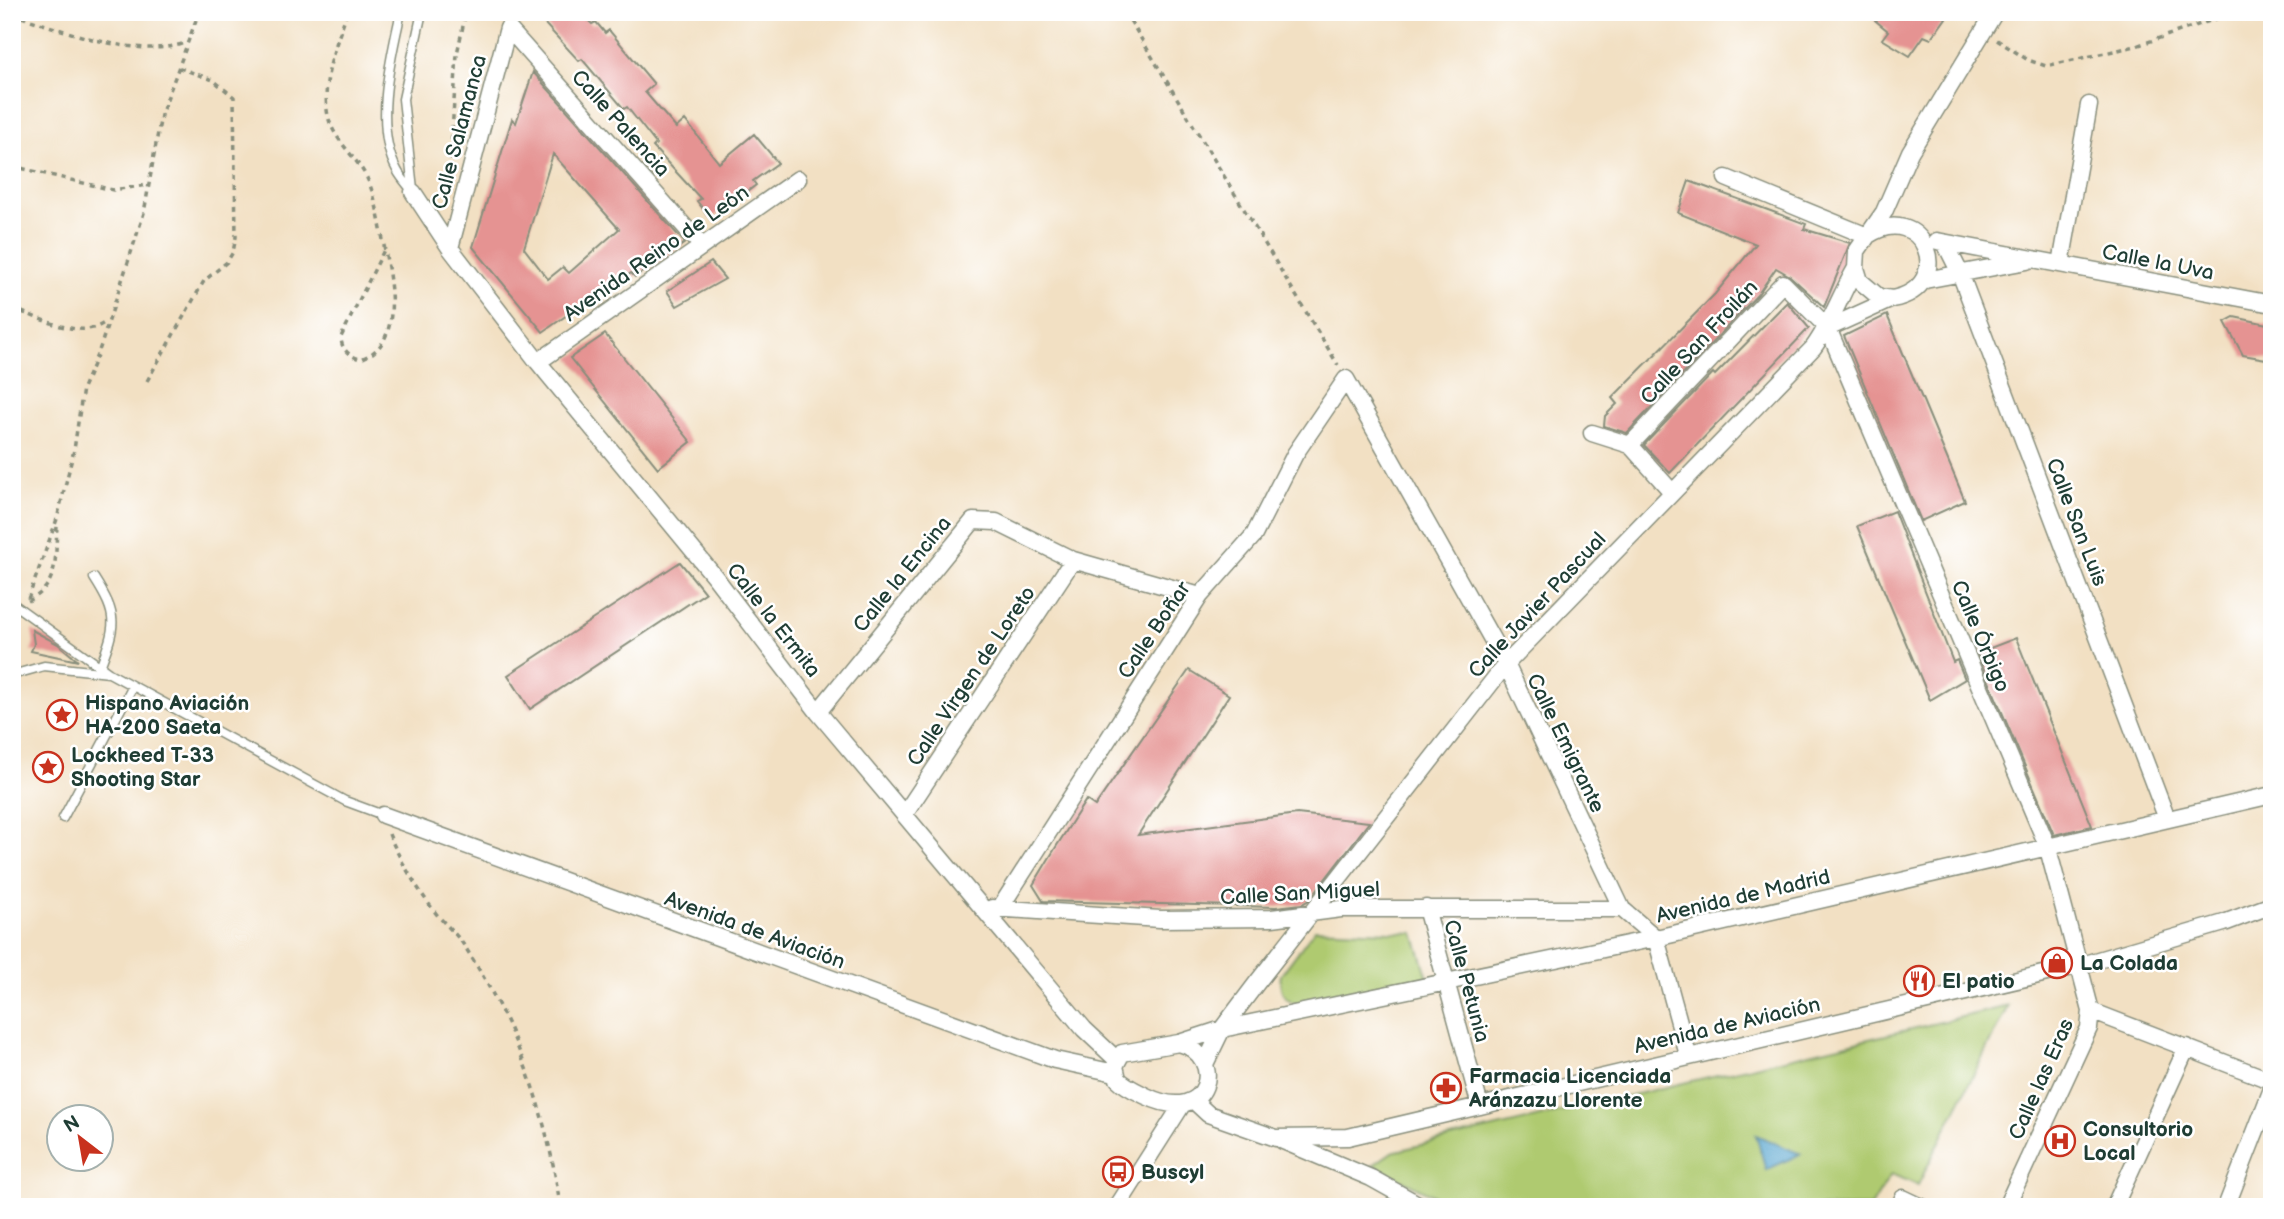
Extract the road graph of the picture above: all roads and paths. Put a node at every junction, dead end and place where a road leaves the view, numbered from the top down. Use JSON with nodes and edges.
{"nodes":[{"id":1,"x":199,"y":12,"type":"edge"},
{"id":2,"x":347,"y":12,"type":"edge"},
{"id":3,"x":401,"y":12,"type":"edge"},
{"id":4,"x":422,"y":12,"type":"edge"},
{"id":5,"x":466,"y":12,"type":"edge"},
{"id":6,"x":1125,"y":12,"type":"edge"},
{"id":7,"x":1995,"y":12,"type":"edge"},
{"id":8,"x":2236,"y":12,"type":"edge"},
{"id":9,"x":12,"y":14,"type":"edge"},
{"id":10,"x":1986,"y":27,"type":"junction"},
{"id":11,"x":509,"y":28,"type":"joint"},
{"id":12,"x":185,"y":43,"type":"junction"},
{"id":13,"x":177,"y":67,"type":"junction"},
{"id":14,"x":2089,"y":105,"type":"dead end"},
{"id":15,"x":12,"y":166,"type":"edge"},
{"id":16,"x":1726,"y":177,"type":"dead end"},
{"id":17,"x":798,"y":179,"type":"dead end"},
{"id":18,"x":449,"y":182,"type":"dead end"},
{"id":19,"x":147,"y":185,"type":"junction"},
{"id":20,"x":413,"y":192,"type":"junction"},
{"id":21,"x":1884,"y":212,"type":"junction"},
{"id":22,"x":1901,"y":227,"type":"junction"},
{"id":23,"x":1867,"y":236,"type":"junction"},
{"id":24,"x":1920,"y":239,"type":"junction"},
{"id":25,"x":1945,"y":243,"type":"junction"},
{"id":26,"x":702,"y":246,"type":"junction"},
{"id":27,"x":450,"y":248,"type":"junction"},
{"id":28,"x":384,"y":250,"type":"junction"},
{"id":29,"x":2036,"y":259,"type":"junction"},
{"id":30,"x":2061,"y":264,"type":"junction"},
{"id":31,"x":1856,"y":268,"type":"junction"},
{"id":32,"x":1960,"y":273,"type":"junction"},
{"id":33,"x":1925,"y":280,"type":"junction"},
{"id":34,"x":1892,"y":299,"type":"junction"},
{"id":35,"x":2272,"y":304,"type":"edge"},
{"id":36,"x":12,"y":309,"type":"edge"},
{"id":37,"x":108,"y":320,"type":"junction"},
{"id":38,"x":1828,"y":328,"type":"junction"},
{"id":39,"x":538,"y":362,"type":"junction"},
{"id":40,"x":1346,"y":379,"type":"junction"},
{"id":41,"x":147,"y":381,"type":"dead end"},
{"id":42,"x":1592,"y":433,"type":"dead end"},
{"id":43,"x":1630,"y":445,"type":"junction"},
{"id":44,"x":1672,"y":492,"type":"junction"},
{"id":45,"x":57,"y":519,"type":"junction"},
{"id":46,"x":1073,"y":560,"type":"junction"},
{"id":47,"x":94,"y":578,"type":"dead end"},
{"id":48,"x":1200,"y":596,"type":"junction"},
{"id":49,"x":12,"y":603,"type":"edge"},
{"id":50,"x":25,"y":606,"type":"junction"},
{"id":51,"x":1506,"y":664,"type":"junction"},
{"id":52,"x":100,"y":667,"type":"junction"},
{"id":53,"x":109,"y":673,"type":"junction"},
{"id":54,"x":12,"y":675,"type":"edge"},
{"id":55,"x":133,"y":686,"type":"junction"},
{"id":56,"x":818,"y":712,"type":"junction"},
{"id":57,"x":2272,"y":795,"type":"edge"},
{"id":58,"x":383,"y":815,"type":"junction"},
{"id":59,"x":904,"y":815,"type":"junction"},
{"id":60,"x":63,"y":818,"type":"dead end"},
{"id":61,"x":2167,"y":819,"type":"junction"},
{"id":62,"x":2047,"y":845,"type":"junction"},
{"id":63,"x":2272,"y":905,"type":"edge"},
{"id":64,"x":981,"y":908,"type":"junction"},
{"id":65,"x":1000,"y":908,"type":"junction"},
{"id":66,"x":1426,"y":908,"type":"junction"},
{"id":67,"x":1622,"y":909,"type":"junction"},
{"id":68,"x":1313,"y":912,"type":"junction"},
{"id":69,"x":1656,"y":938,"type":"junction"},
{"id":70,"x":2081,"y":965,"type":"junction"},
{"id":71,"x":1446,"y":984,"type":"junction"},
{"id":72,"x":2091,"y":1011,"type":"junction"},
{"id":73,"x":1222,"y":1029,"type":"junction"},
{"id":74,"x":1179,"y":1043,"type":"junction"},
{"id":75,"x":2188,"y":1047,"type":"junction"},
{"id":76,"x":1688,"y":1055,"type":"junction"},
{"id":77,"x":1205,"y":1064,"type":"junction"},
{"id":78,"x":1116,"y":1066,"type":"junction"},
{"id":79,"x":2272,"y":1081,"type":"edge"},
{"id":80,"x":2272,"y":1089,"type":"edge"},
{"id":81,"x":1163,"y":1103,"type":"junction"},
{"id":82,"x":1188,"y":1103,"type":"junction"},
{"id":83,"x":1480,"y":1106,"type":"junction"},
{"id":84,"x":1168,"y":1131,"type":"junction"},
{"id":85,"x":1276,"y":1138,"type":"junction"},
{"id":86,"x":1360,"y":1199,"type":"dead end"},
{"id":87,"x":1901,"y":1203,"type":"edge"},
{"id":88,"x":560,"y":1207,"type":"edge"},
{"id":89,"x":1117,"y":1207,"type":"edge"},
{"id":90,"x":1359,"y":1207,"type":"edge"},
{"id":91,"x":1423,"y":1207,"type":"edge"},
{"id":92,"x":1922,"y":1207,"type":"edge"},
{"id":93,"x":2006,"y":1207,"type":"edge"},
{"id":94,"x":2114,"y":1207,"type":"edge"},
{"id":95,"x":2226,"y":1207,"type":"edge"}],
"edges":[{"from":1,"to":12,"type":"path"},
{"from":2,"to":28,"type":"path"},
{"from":3,"to":20,"type":"lane"},
{"from":4,"to":20,"type":"lane"},
{"from":5,"to":18,"type":"path"},
{"from":6,"to":40,"type":"path"},
{"from":7,"to":10,"type":"street"},
{"from":8,"to":10,"type":"path"},
{"from":9,"to":12,"type":"path"},
{"from":10,"to":21,"type":"street"},
{"from":11,"to":26,"type":"street","name":"Calle Palencia"},
{"from":11,"to":27,"type":"street","name":"Calle Salamanca"},
{"from":12,"to":13,"type":"path"},
{"from":13,"to":19,"type":"path"},
{"from":13,"to":41,"type":"path"},
{"from":14,"to":30,"type":"street"},
{"from":15,"to":19,"type":"path"},
{"from":16,"to":23,"type":"street"},
{"from":17,"to":26,"type":"street","name":"Avenida Reino de León"},
{"from":19,"to":37,"type":"path"},
{"from":20,"to":27,"type":"street","name":"Calle la Ermita"},
{"from":21,"to":22,"type":"street"},
{"from":21,"to":23,"type":"street"},
{"from":22,"to":23,"type":"street"},
{"from":22,"to":24,"type":"street"},
{"from":23,"to":31,"type":"street"},
{"from":24,"to":25,"type":"street","name":"Calle la Uva"},
{"from":24,"to":33,"type":"street"},
{"from":25,"to":29,"type":"street","name":"Calle la Uva"},
{"from":25,"to":32,"type":"street","name":"Calle San Luis"},
{"from":26,"to":39,"type":"street","name":"Avenida Reino de León"},
{"from":27,"to":39,"type":"street","name":"Calle la Ermita"},
{"from":28,"to":28,"type":"path"},
{"from":29,"to":30,"type":"street","name":"Calle la Uva"},
{"from":29,"to":32,"type":"street","name":"Calle la Uva"},
{"from":30,"to":35,"type":"street","name":"Calle la Uva"},
{"from":31,"to":34,"type":"street"},
{"from":31,"to":38,"type":"street","name":"Calle Javier Pascual"},
{"from":32,"to":33,"type":"street","name":"Calle la Uva"},
{"from":32,"to":61,"type":"street","name":"Calle San Luis"},
{"from":33,"to":34,"type":"street"},
{"from":34,"to":38,"type":"street","name":"Calle Javier Pascual"},
{"from":36,"to":37,"type":"path"},
{"from":37,"to":45,"type":"path"},
{"from":38,"to":43,"type":"street","name":"Calle San Froilán"},
{"from":38,"to":44,"type":"street","name":"Calle Javier Pascual"},
{"from":38,"to":62,"type":"street","name":"Calle Órbigo"},
{"from":39,"to":56,"type":"street","name":"Calle la Ermita"},
{"from":40,"to":48,"type":"street","name":"Calle Boñar"},
{"from":40,"to":51,"type":"street","name":"Calle Emigrante"},
{"from":42,"to":43,"type":"street"},
{"from":43,"to":44,"type":"street"},
{"from":44,"to":51,"type":"street","name":"Calle Javier Pascual"},
{"from":45,"to":50,"type":"path"},
{"from":45,"to":50,"type":"path"},
{"from":46,"to":48,"type":"street","name":"Calle la Encina"},
{"from":46,"to":56,"type":"street","name":"Calle la Encina"},
{"from":46,"to":59,"type":"street","name":"Calle Virgen de Loreto"},
{"from":47,"to":52,"type":"lane"},
{"from":48,"to":65,"type":"street","name":"Calle Boñar"},
{"from":49,"to":50,"type":"lane"},
{"from":50,"to":52,"type":"lane"},
{"from":51,"to":67,"type":"street","name":"Calle Emigrante"},
{"from":51,"to":68,"type":"street","name":"Calle Javier Pascual"},
{"from":52,"to":53,"type":"lane"},
{"from":53,"to":54,"type":"lane"},
{"from":53,"to":55,"type":"lane"},
{"from":55,"to":58,"type":"lane"},
{"from":55,"to":60,"type":"lane"},
{"from":56,"to":59,"type":"street","name":"Calle la Ermita"},
{"from":57,"to":61,"type":"street","name":"Avenida de Madrid"},
{"from":58,"to":78,"type":"street","name":"Avenida de Aviación"},
{"from":58,"to":88,"type":"path"},
{"from":59,"to":64,"type":"street","name":"Calle la Ermita"},
{"from":61,"to":62,"type":"street","name":"Avenida de Madrid"},
{"from":62,"to":69,"type":"street","name":"Avenida de Madrid"},
{"from":62,"to":70,"type":"street","name":"Calle Órbigo"},
{"from":63,"to":70,"type":"street","name":"Avenida de Aviación"},
{"from":64,"to":65,"type":"street","name":"Calle San Miguel"},
{"from":64,"to":78,"type":"street","name":"Calle la Ermita"},
{"from":65,"to":68,"type":"street","name":"Calle San Miguel"},
{"from":66,"to":67,"type":"street","name":"Calle San Miguel"},
{"from":66,"to":68,"type":"street","name":"Calle San Miguel"},
{"from":66,"to":71,"type":"street","name":"Calle Petunia"},
{"from":67,"to":69,"type":"street","name":"Calle Emigrante"},
{"from":68,"to":73,"type":"street","name":"Calle Javier Pascual"},
{"from":69,"to":71,"type":"street","name":"Avenida de Madrid"},
{"from":69,"to":76,"type":"street"},
{"from":70,"to":72,"type":"street","name":"Calle las Eras"},
{"from":70,"to":76,"type":"street","name":"Avenida de Aviación"},
{"from":71,"to":73,"type":"street","name":"Avenida de Madrid"},
{"from":71,"to":83,"type":"street","name":"Calle Petunia"},
{"from":72,"to":75,"type":"street"},
{"from":72,"to":93,"type":"street","name":"Calle las Eras"},
{"from":73,"to":74,"type":"street"},
{"from":73,"to":77,"type":"street","name":"Calle Javier Pascual"},
{"from":74,"to":77,"type":"street"},
{"from":74,"to":78,"type":"street"},
{"from":75,"to":79,"type":"street"},
{"from":75,"to":94,"type":"street"},
{"from":76,"to":83,"type":"street","name":"Avenida de Aviación"},
{"from":77,"to":82,"type":"street"},
{"from":78,"to":81,"type":"street"},
{"from":80,"to":95,"type":"street"},
{"from":81,"to":82,"type":"street"},
{"from":81,"to":84,"type":"street"},
{"from":82,"to":84,"type":"street"},
{"from":82,"to":85,"type":"street","name":"Avenida de Aviación"},
{"from":83,"to":85,"type":"street","name":"Avenida de Aviación"},
{"from":84,"to":89,"type":"street"},
{"from":85,"to":91,"type":"street"},
{"from":86,"to":90,"type":"path"},
{"from":87,"to":92,"type":"street"}]}
